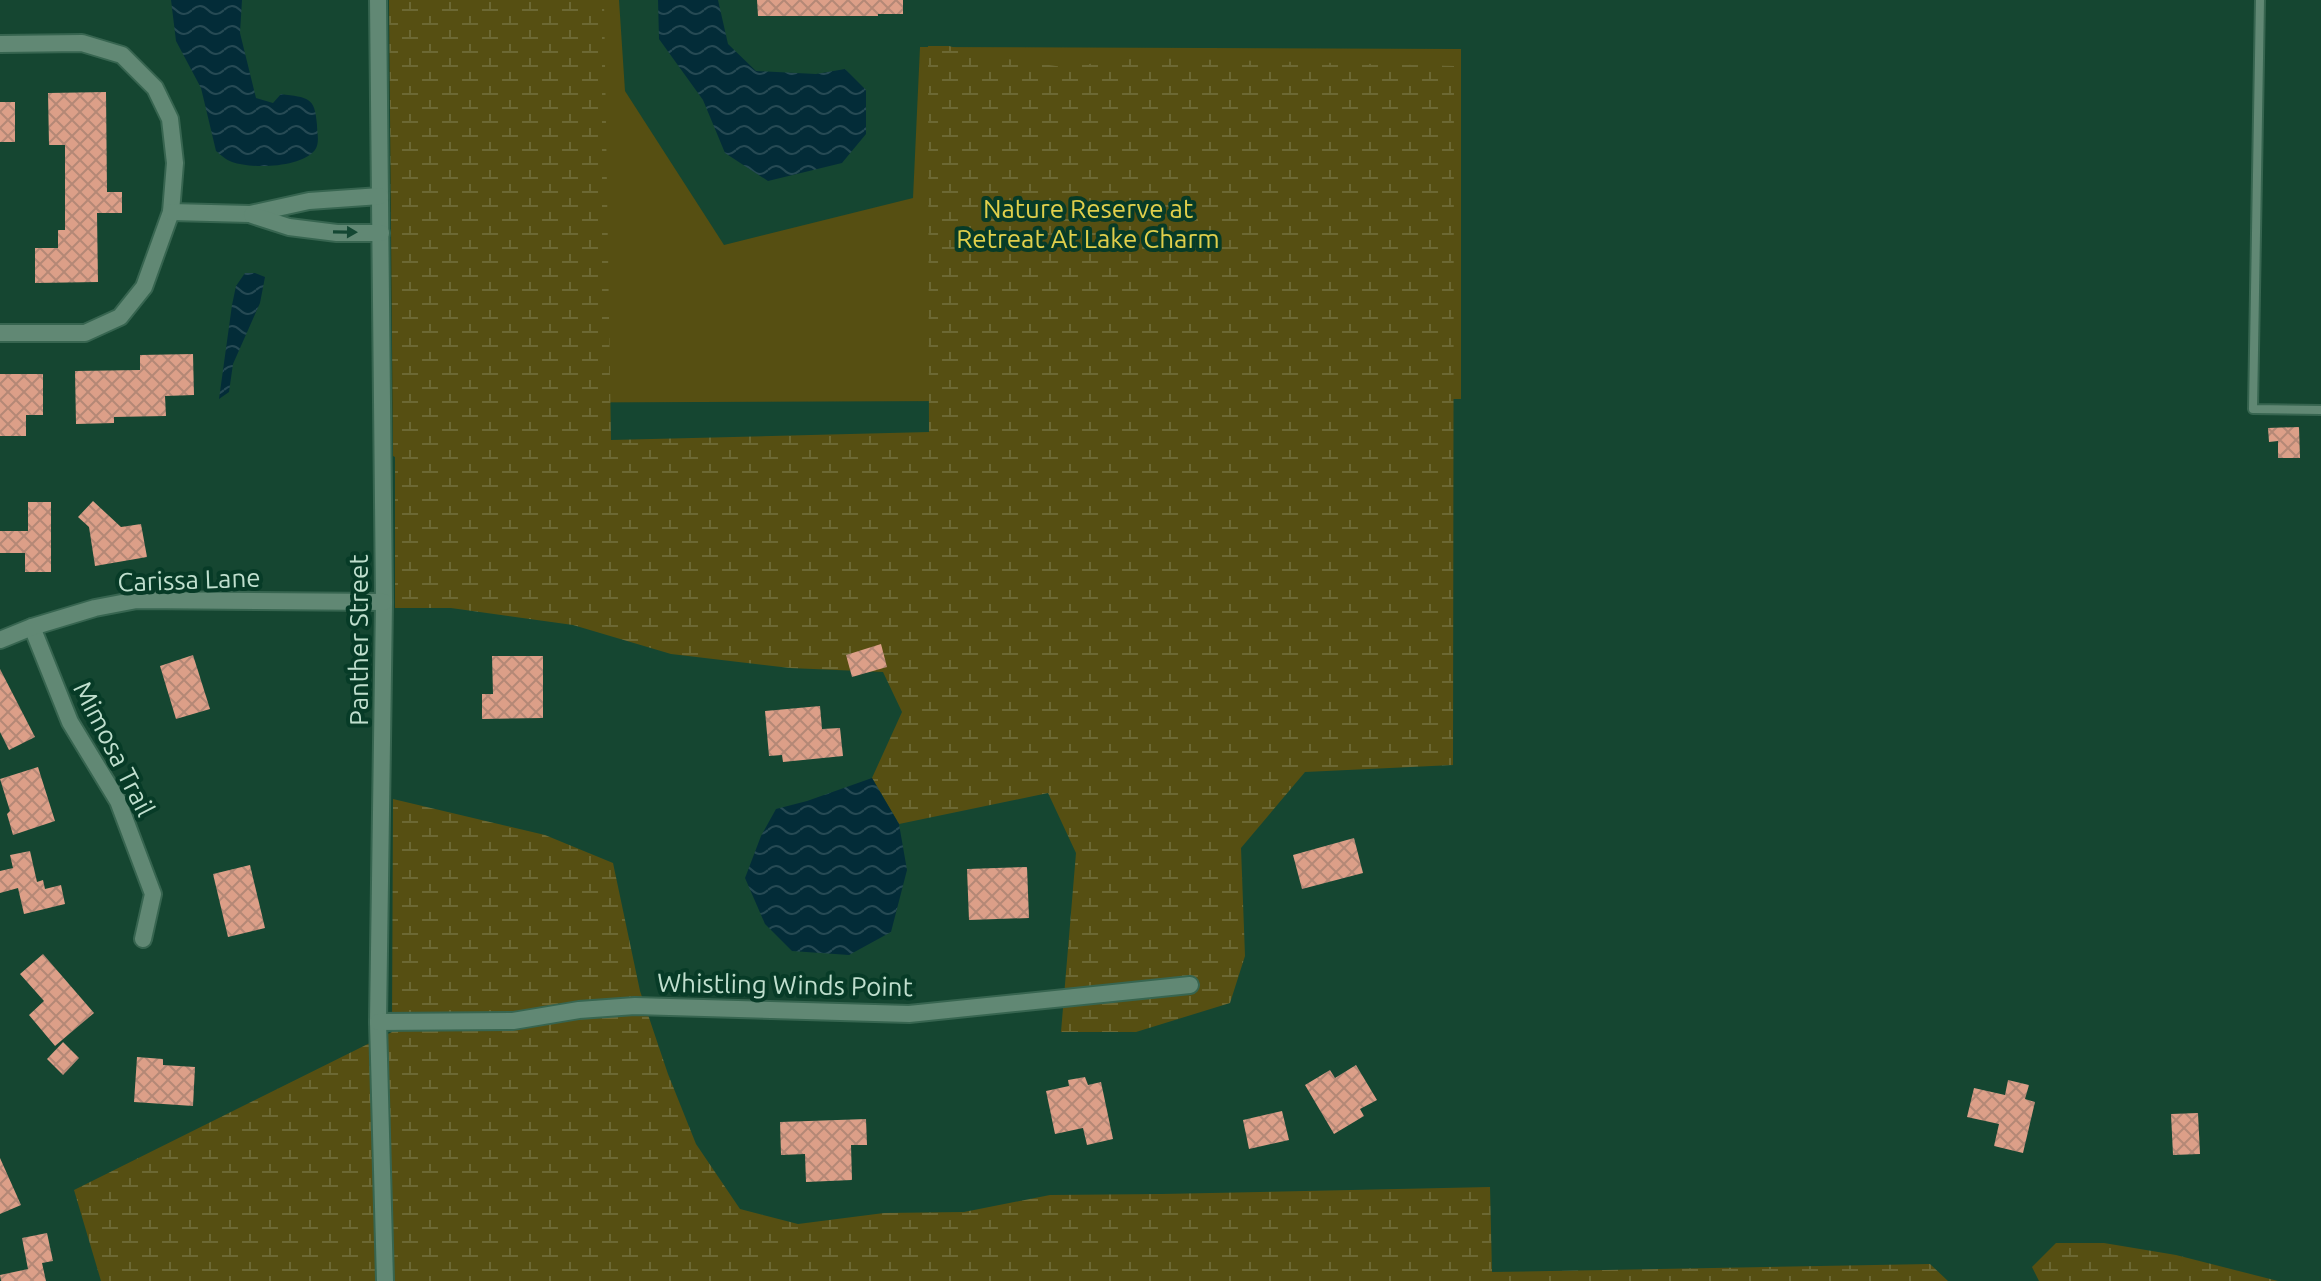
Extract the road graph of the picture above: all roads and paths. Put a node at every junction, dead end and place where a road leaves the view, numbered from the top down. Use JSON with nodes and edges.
{"nodes":[{"id":1,"x":378,"y":0,"type":"edge"},
{"id":2,"x":2260,"y":0,"type":"edge"},
{"id":3,"x":0,"y":44,"type":"edge"},
{"id":4,"x":380,"y":196,"type":"junction"},
{"id":5,"x":309,"y":201,"type":"junction"},
{"id":6,"x":171,"y":212,"type":"junction"},
{"id":7,"x":250,"y":214,"type":"junction"},
{"id":8,"x":309,"y":230,"type":"junction"},
{"id":9,"x":381,"y":233,"type":"junction"},
{"id":10,"x":0,"y":333,"type":"edge"},
{"id":11,"x":2321,"y":410,"type":"edge"},
{"id":12,"x":384,"y":602,"type":"junction"},
{"id":13,"x":32,"y":627,"type":"junction"},
{"id":14,"x":0,"y":640,"type":"edge"},
{"id":15,"x":143,"y":939,"type":"dead end"},
{"id":16,"x":1190,"y":985,"type":"dead end"},
{"id":17,"x":378,"y":1022,"type":"junction"},
{"id":18,"x":385,"y":1281,"type":"edge"}],
"edges":[{"from":1,"to":4,"type":"street","name":"Panther Street"},
{"from":2,"to":11,"type":"lane"},
{"from":3,"to":6,"type":"street"},
{"from":4,"to":5,"type":"street"},
{"from":4,"to":9,"type":"street","name":"Panther Street"},
{"from":5,"to":7,"type":"street"},
{"from":5,"to":8,"type":"street"},
{"from":6,"to":7,"type":"street"},
{"from":6,"to":10,"type":"street"},
{"from":7,"to":8,"type":"street"},
{"from":8,"to":9,"type":"street","one_way":true},
{"from":9,"to":12,"type":"street","name":"Panther Street"},
{"from":12,"to":13,"type":"street","name":"Carissa Lane"},
{"from":12,"to":17,"type":"street","name":"Panther Street"},
{"from":13,"to":14,"type":"street","name":"Carissa Lane"},
{"from":13,"to":15,"type":"street","name":"Mimosa Trail"},
{"from":16,"to":17,"type":"street","name":"Whistling Winds Point"},
{"from":17,"to":18,"type":"street","name":"Panther Street"}]}
